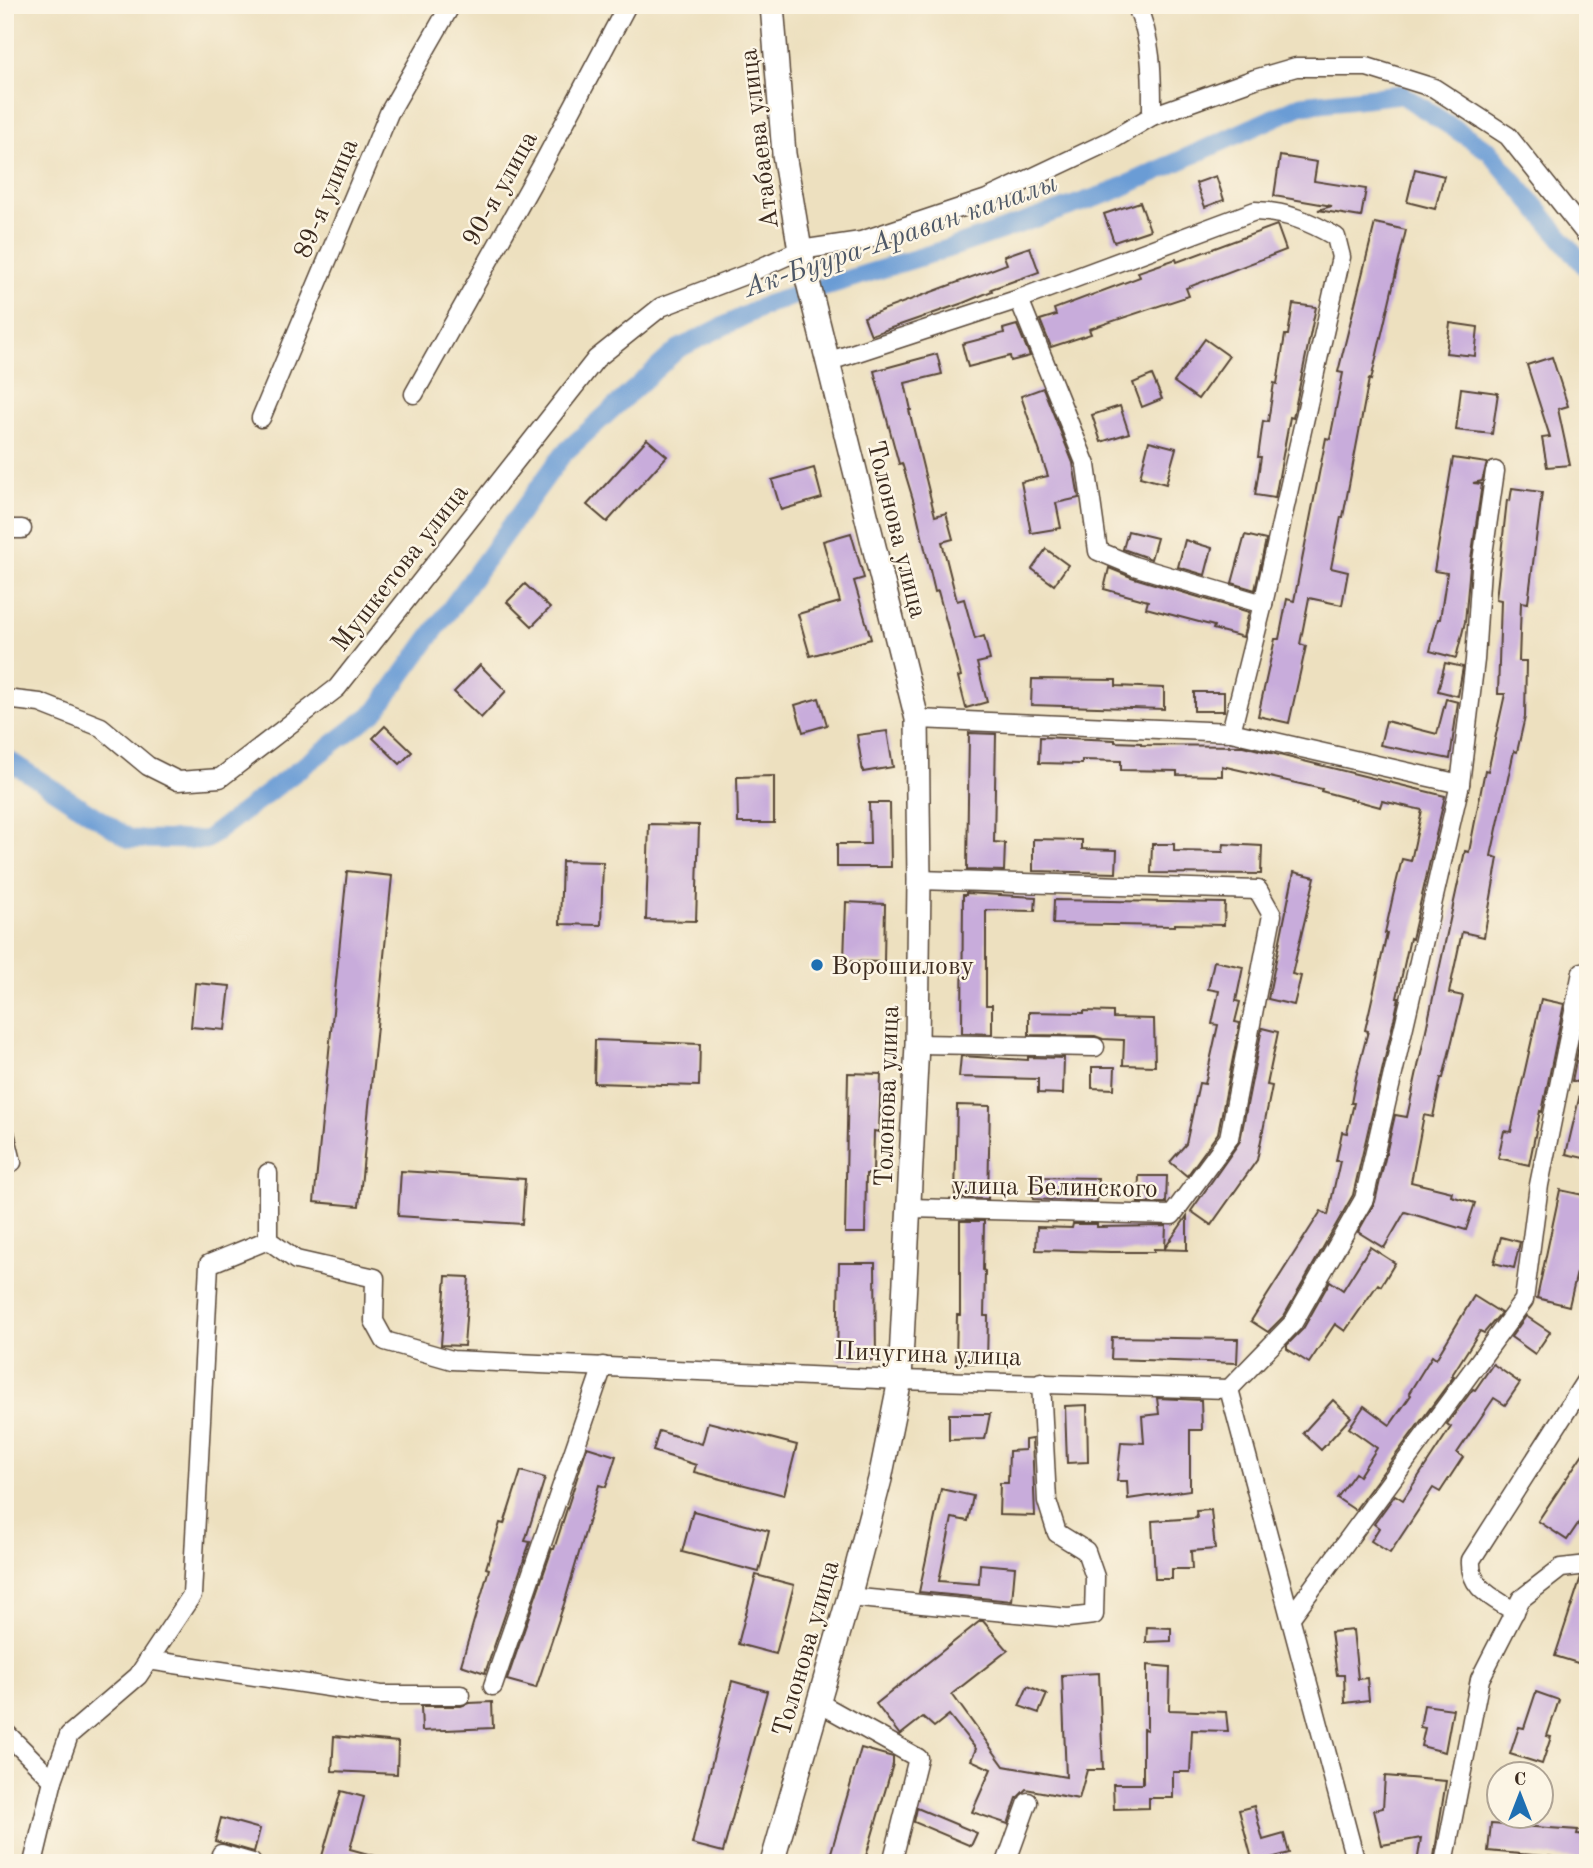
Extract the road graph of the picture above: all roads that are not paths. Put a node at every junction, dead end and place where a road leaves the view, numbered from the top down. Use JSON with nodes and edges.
{"nodes":[{"id":1,"x":451,"y":5,"type":"edge"},
{"id":2,"x":627,"y":5,"type":"edge"},
{"id":3,"x":772,"y":5,"type":"edge"},
{"id":4,"x":1136,"y":5,"type":"edge"},
{"id":5,"x":1152,"y":116,"type":"junction"},
{"id":6,"x":1588,"y":237,"type":"edge"},
{"id":7,"x":802,"y":257,"type":"junction"},
{"id":8,"x":1019,"y":299,"type":"junction"},
{"id":9,"x":818,"y":326,"type":"joint"},
{"id":10,"x":827,"y":362,"type":"junction"},
{"id":11,"x":414,"y":394,"type":"dead end"},
{"id":12,"x":261,"y":418,"type":"dead end"},
{"id":13,"x":1495,"y":471,"type":"dead end"},
{"id":14,"x":1264,"y":604,"type":"junction"},
{"id":15,"x":5,"y":699,"type":"edge"},
{"id":16,"x":917,"y":719,"type":"junction"},
{"id":17,"x":1231,"y":732,"type":"junction"},
{"id":18,"x":1460,"y":784,"type":"junction"},
{"id":19,"x":919,"y":880,"type":"junction"},
{"id":20,"x":1582,"y":972,"type":"dead end"},
{"id":21,"x":917,"y":1044,"type":"junction"},
{"id":22,"x":1095,"y":1047,"type":"dead end"},
{"id":23,"x":5,"y":1133,"type":"edge"},
{"id":24,"x":5,"y":1167,"type":"edge"},
{"id":25,"x":268,"y":1173,"type":"dead end"},
{"id":26,"x":909,"y":1208,"type":"junction"},
{"id":27,"x":268,"y":1240,"type":"junction"},
{"id":28,"x":603,"y":1366,"type":"junction"},
{"id":29,"x":1588,"y":1377,"type":"edge"},
{"id":30,"x":900,"y":1380,"type":"junction"},
{"id":31,"x":1041,"y":1382,"type":"junction"},
{"id":32,"x":1229,"y":1389,"type":"junction"},
{"id":33,"x":1588,"y":1565,"type":"edge"},
{"id":34,"x":849,"y":1597,"type":"junction"},
{"id":35,"x":1515,"y":1612,"type":"junction"},
{"id":36,"x":1291,"y":1617,"type":"junction"},
{"id":37,"x":148,"y":1660,"type":"junction"},
{"id":38,"x":493,"y":1686,"type":"dead end"},
{"id":39,"x":461,"y":1695,"type":"dead end"},
{"id":40,"x":819,"y":1703,"type":"junction"},
{"id":41,"x":5,"y":1732,"type":"edge"},
{"id":42,"x":52,"y":1780,"type":"junction"},
{"id":43,"x":1028,"y":1802,"type":"dead end"},
{"id":44,"x":221,"y":1854,"type":"dead end"},
{"id":45,"x":33,"y":1863,"type":"edge"},
{"id":46,"x":252,"y":1863,"type":"edge"},
{"id":47,"x":772,"y":1863,"type":"edge"},
{"id":48,"x":892,"y":1863,"type":"edge"},
{"id":49,"x":1006,"y":1863,"type":"edge"},
{"id":50,"x":1356,"y":1863,"type":"edge"},
{"id":51,"x":1444,"y":1863,"type":"edge"},
{"id":52,"x":1452,"y":1863,"type":"edge"}],
"edges":[{"from":1,"to":12,"type":"street","name":"89-я улица"},
{"from":2,"to":11,"type":"street","name":"90-я улица"},
{"from":3,"to":7,"type":"main road","name":"Атабаева улица"},
{"from":4,"to":5,"type":"street"},
{"from":5,"to":6,"type":"street","name":"Мушкетова улица"},
{"from":5,"to":7,"type":"street","name":"Мушкетова улица"},
{"from":7,"to":9,"type":"main road","name":"Атабаева улица"},
{"from":7,"to":15,"type":"street","name":"Мушкетова улица"},
{"from":8,"to":10,"type":"street"},
{"from":8,"to":14,"type":"street"},
{"from":8,"to":14,"type":"street"},
{"from":9,"to":10,"type":"main road","name":"Толонова улица"},
{"from":10,"to":16,"type":"main road","name":"Толонова улица"},
{"from":13,"to":18,"type":"street"},
{"from":14,"to":17,"type":"street"},
{"from":16,"to":17,"type":"street"},
{"from":16,"to":19,"type":"main road","name":"Толонова улица"},
{"from":17,"to":18,"type":"street"},
{"from":18,"to":32,"type":"street"},
{"from":19,"to":21,"type":"main road","name":"Толонова улица"},
{"from":19,"to":26,"type":"street","name":"улица Белинского"},
{"from":20,"to":36,"type":"street"},
{"from":21,"to":22,"type":"street"},
{"from":21,"to":26,"type":"main road","name":"Толонова улица"},
{"from":23,"to":24,"type":"street"},
{"from":25,"to":27,"type":"street"},
{"from":26,"to":30,"type":"main road","name":"Толонова улица"},
{"from":27,"to":28,"type":"street","name":"Пичугина улица"},
{"from":27,"to":37,"type":"street"},
{"from":28,"to":30,"type":"street","name":"Пичугина улица"},
{"from":28,"to":38,"type":"street"},
{"from":29,"to":35,"type":"street"},
{"from":30,"to":31,"type":"street","name":"Пичугина улица"},
{"from":30,"to":34,"type":"main road","name":"Толонова улица"},
{"from":31,"to":32,"type":"street","name":"Пичугина улица"},
{"from":31,"to":34,"type":"street"},
{"from":32,"to":36,"type":"street"},
{"from":33,"to":35,"type":"street"},
{"from":34,"to":40,"type":"main road","name":"Толонова улица"},
{"from":35,"to":51,"type":"street"},
{"from":36,"to":50,"type":"street"},
{"from":37,"to":39,"type":"street"},
{"from":37,"to":42,"type":"street"},
{"from":40,"to":47,"type":"main road","name":"Толонова улица"},
{"from":40,"to":48,"type":"street"},
{"from":41,"to":42,"type":"street"},
{"from":42,"to":45,"type":"street"},
{"from":43,"to":49,"type":"street"},
{"from":44,"to":46,"type":"street"},
{"from":51,"to":52,"type":"street"}]}
